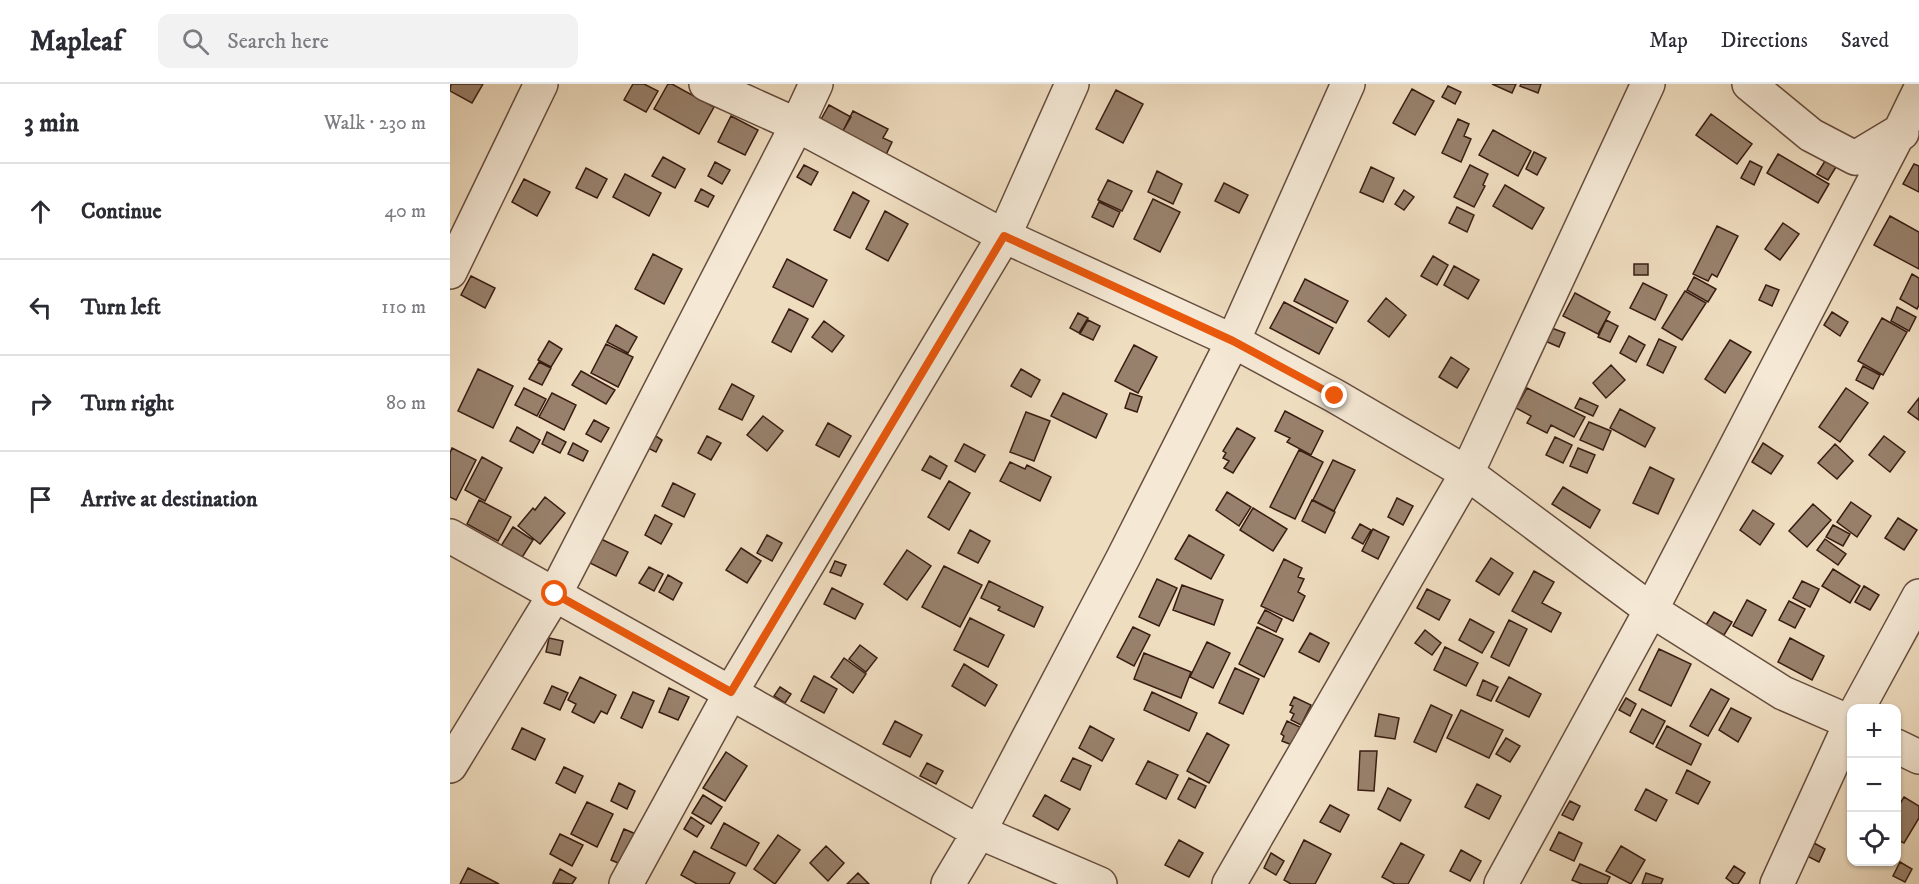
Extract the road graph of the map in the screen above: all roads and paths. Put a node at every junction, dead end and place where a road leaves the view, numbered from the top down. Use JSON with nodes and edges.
{"nodes":[{"id":1,"x":540,"y":84,"type":"edge"},
{"id":2,"x":706,"y":84,"type":"edge"},
{"id":3,"x":816,"y":84,"type":"edge"},
{"id":4,"x":1072,"y":84,"type":"edge"},
{"id":5,"x":1348,"y":84,"type":"edge"},
{"id":6,"x":1648,"y":84,"type":"edge"},
{"id":7,"x":1749,"y":84,"type":"edge"},
{"id":8,"x":1919,"y":92,"type":"edge"},
{"id":9,"x":797,"y":125,"type":"junction"},
{"id":10,"x":1910,"y":137,"type":"edge"},
{"id":11,"x":1004,"y":236,"type":"junction"},
{"id":12,"x":450,"y":272,"type":"edge"},
{"id":13,"x":1233,"y":341,"type":"junction"},
{"id":14,"x":1467,"y":473,"type":"junction"},
{"id":15,"x":450,"y":536,"type":"edge"},
{"id":16,"x":555,"y":594,"type":"junction"},
{"id":17,"x":1919,"y":596,"type":"edge"},
{"id":18,"x":1651,"y":610,"type":"junction"},
{"id":19,"x":731,"y":692,"type":"junction"},
{"id":20,"x":1861,"y":704,"type":"edge"},
{"id":21,"x":1847,"y":716,"type":"edge"},
{"id":22,"x":1847,"y":731,"type":"edge"},
{"id":23,"x":1901,"y":748,"type":"edge"},
{"id":24,"x":1919,"y":757,"type":"edge"},
{"id":25,"x":450,"y":766,"type":"edge"},
{"id":26,"x":979,"y":832,"type":"junction"},
{"id":27,"x":626,"y":884,"type":"edge"},
{"id":28,"x":948,"y":884,"type":"edge"},
{"id":29,"x":1100,"y":884,"type":"edge"},
{"id":30,"x":1229,"y":884,"type":"edge"},
{"id":31,"x":1501,"y":884,"type":"edge"},
{"id":32,"x":1776,"y":884,"type":"edge"}],
"edges":[{"from":1,"to":12,"type":"street"},
{"from":2,"to":9,"type":"street"},
{"from":3,"to":9,"type":"street"},
{"from":4,"to":11,"type":"street"},
{"from":5,"to":13,"type":"street"},
{"from":6,"to":14,"type":"street"},
{"from":7,"to":10,"type":"street"},
{"from":8,"to":10,"type":"street"},
{"from":9,"to":11,"type":"street"},
{"from":9,"to":16,"type":"street"},
{"from":10,"to":18,"type":"street"},
{"from":11,"to":13,"type":"street"},
{"from":11,"to":19,"type":"street"},
{"from":13,"to":14,"type":"street"},
{"from":13,"to":26,"type":"street"},
{"from":14,"to":18,"type":"street"},
{"from":14,"to":30,"type":"street"},
{"from":15,"to":16,"type":"street"},
{"from":16,"to":19,"type":"street"},
{"from":16,"to":25,"type":"street"},
{"from":17,"to":20,"type":"street"},
{"from":18,"to":21,"type":"street"},
{"from":18,"to":31,"type":"street"},
{"from":19,"to":26,"type":"street"},
{"from":19,"to":27,"type":"street"},
{"from":22,"to":32,"type":"street"},
{"from":23,"to":24,"type":"street"},
{"from":26,"to":28,"type":"street"},
{"from":26,"to":29,"type":"street"}]}
